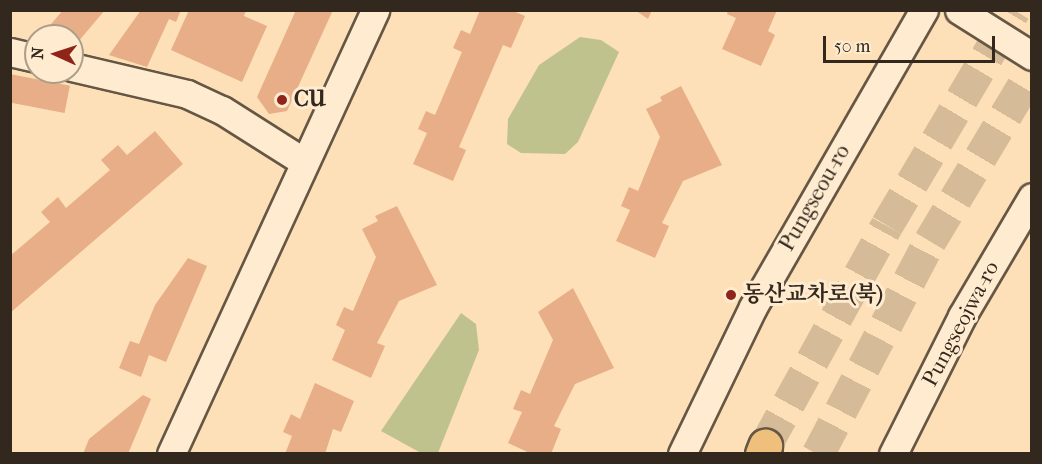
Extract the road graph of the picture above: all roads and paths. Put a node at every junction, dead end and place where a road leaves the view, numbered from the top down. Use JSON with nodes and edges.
{"nodes":[{"id":1,"x":375,"y":10,"type":"edge"},
{"id":2,"x":924,"y":10,"type":"edge"},
{"id":3,"x":960,"y":10,"type":"edge"},
{"id":4,"x":1032,"y":56,"type":"edge"},
{"id":5,"x":84,"y":70,"type":"edge"},
{"id":6,"x":304,"y":162,"type":"junction"},
{"id":7,"x":1032,"y":197,"type":"edge"},
{"id":8,"x":171,"y":453,"type":"edge"},
{"id":9,"x":682,"y":453,"type":"edge"},
{"id":10,"x":893,"y":453,"type":"edge"}],
"edges":[{"from":1,"to":6,"type":"street"},
{"from":2,"to":9,"type":"street","name":"Pungseou-ro"},
{"from":3,"to":4,"type":"street"},
{"from":5,"to":6,"type":"street"},
{"from":6,"to":8,"type":"street"},
{"from":7,"to":10,"type":"street","name":"Pungseojwa-ro"}]}
